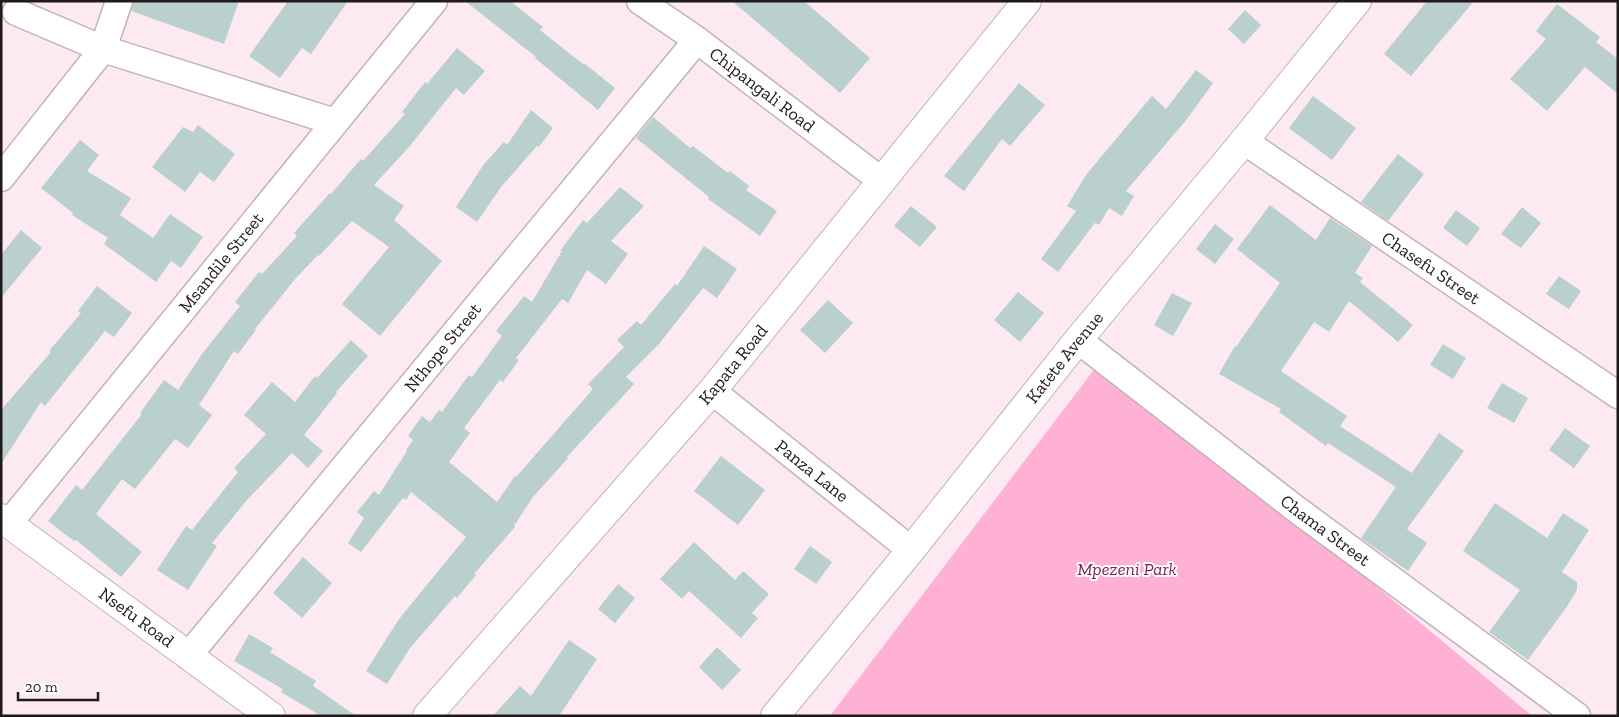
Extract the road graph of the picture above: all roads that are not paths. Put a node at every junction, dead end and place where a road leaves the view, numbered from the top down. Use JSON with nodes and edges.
{"nodes":[{"id":1,"x":41,"y":1,"type":"edge"},
{"id":2,"x":119,"y":1,"type":"edge"},
{"id":3,"x":434,"y":1,"type":"edge"},
{"id":4,"x":640,"y":1,"type":"edge"},
{"id":5,"x":1357,"y":1,"type":"edge"},
{"id":6,"x":1025,"y":2,"type":"edge"},
{"id":7,"x":9,"y":14,"type":"edge"},
{"id":8,"x":697,"y":40,"type":"junction"},
{"id":9,"x":102,"y":49,"type":"junction"},
{"id":10,"x":336,"y":122,"type":"junction"},
{"id":11,"x":1244,"y":141,"type":"junction"},
{"id":12,"x":1,"y":178,"type":"edge"},
{"id":13,"x":882,"y":181,"type":"junction"},
{"id":14,"x":1078,"y":340,"type":"junction"},
{"id":15,"x":712,"y":391,"type":"junction"},
{"id":16,"x":1618,"y":395,"type":"edge"},
{"id":17,"x":5,"y":520,"type":"edge"},
{"id":18,"x":911,"y":550,"type":"junction"},
{"id":19,"x":188,"y":656,"type":"junction"},
{"id":20,"x":271,"y":716,"type":"edge"},
{"id":21,"x":426,"y":716,"type":"edge"},
{"id":22,"x":775,"y":716,"type":"edge"},
{"id":23,"x":1577,"y":716,"type":"edge"}],
"edges":[{"from":1,"to":7,"type":"street"},
{"from":2,"to":9,"type":"street"},
{"from":3,"to":10,"type":"street","name":"Msandile Street"},
{"from":4,"to":8,"type":"street","name":"Chipangali Road"},
{"from":5,"to":11,"type":"street","name":"Katete Avenue"},
{"from":6,"to":13,"type":"street","name":"Kapata Road"},
{"from":7,"to":9,"type":"street"},
{"from":8,"to":13,"type":"street","name":"Chipangali Road"},
{"from":8,"to":19,"type":"street","name":"Nthope Street"},
{"from":9,"to":10,"type":"street"},
{"from":9,"to":12,"type":"street"},
{"from":10,"to":17,"type":"street","name":"Msandile Street"},
{"from":11,"to":14,"type":"street","name":"Katete Avenue"},
{"from":11,"to":16,"type":"street","name":"Chasefu Street"},
{"from":13,"to":15,"type":"street","name":"Kapata Road"},
{"from":14,"to":18,"type":"street","name":"Katete Avenue"},
{"from":14,"to":23,"type":"street","name":"Chama Street"},
{"from":15,"to":18,"type":"street","name":"Panza Lane"},
{"from":15,"to":21,"type":"street","name":"Kapata Road"},
{"from":17,"to":19,"type":"street","name":"Nsefu Road"},
{"from":18,"to":22,"type":"street","name":"Katete Avenue"},
{"from":19,"to":20,"type":"street","name":"Nsefu Road"}]}
